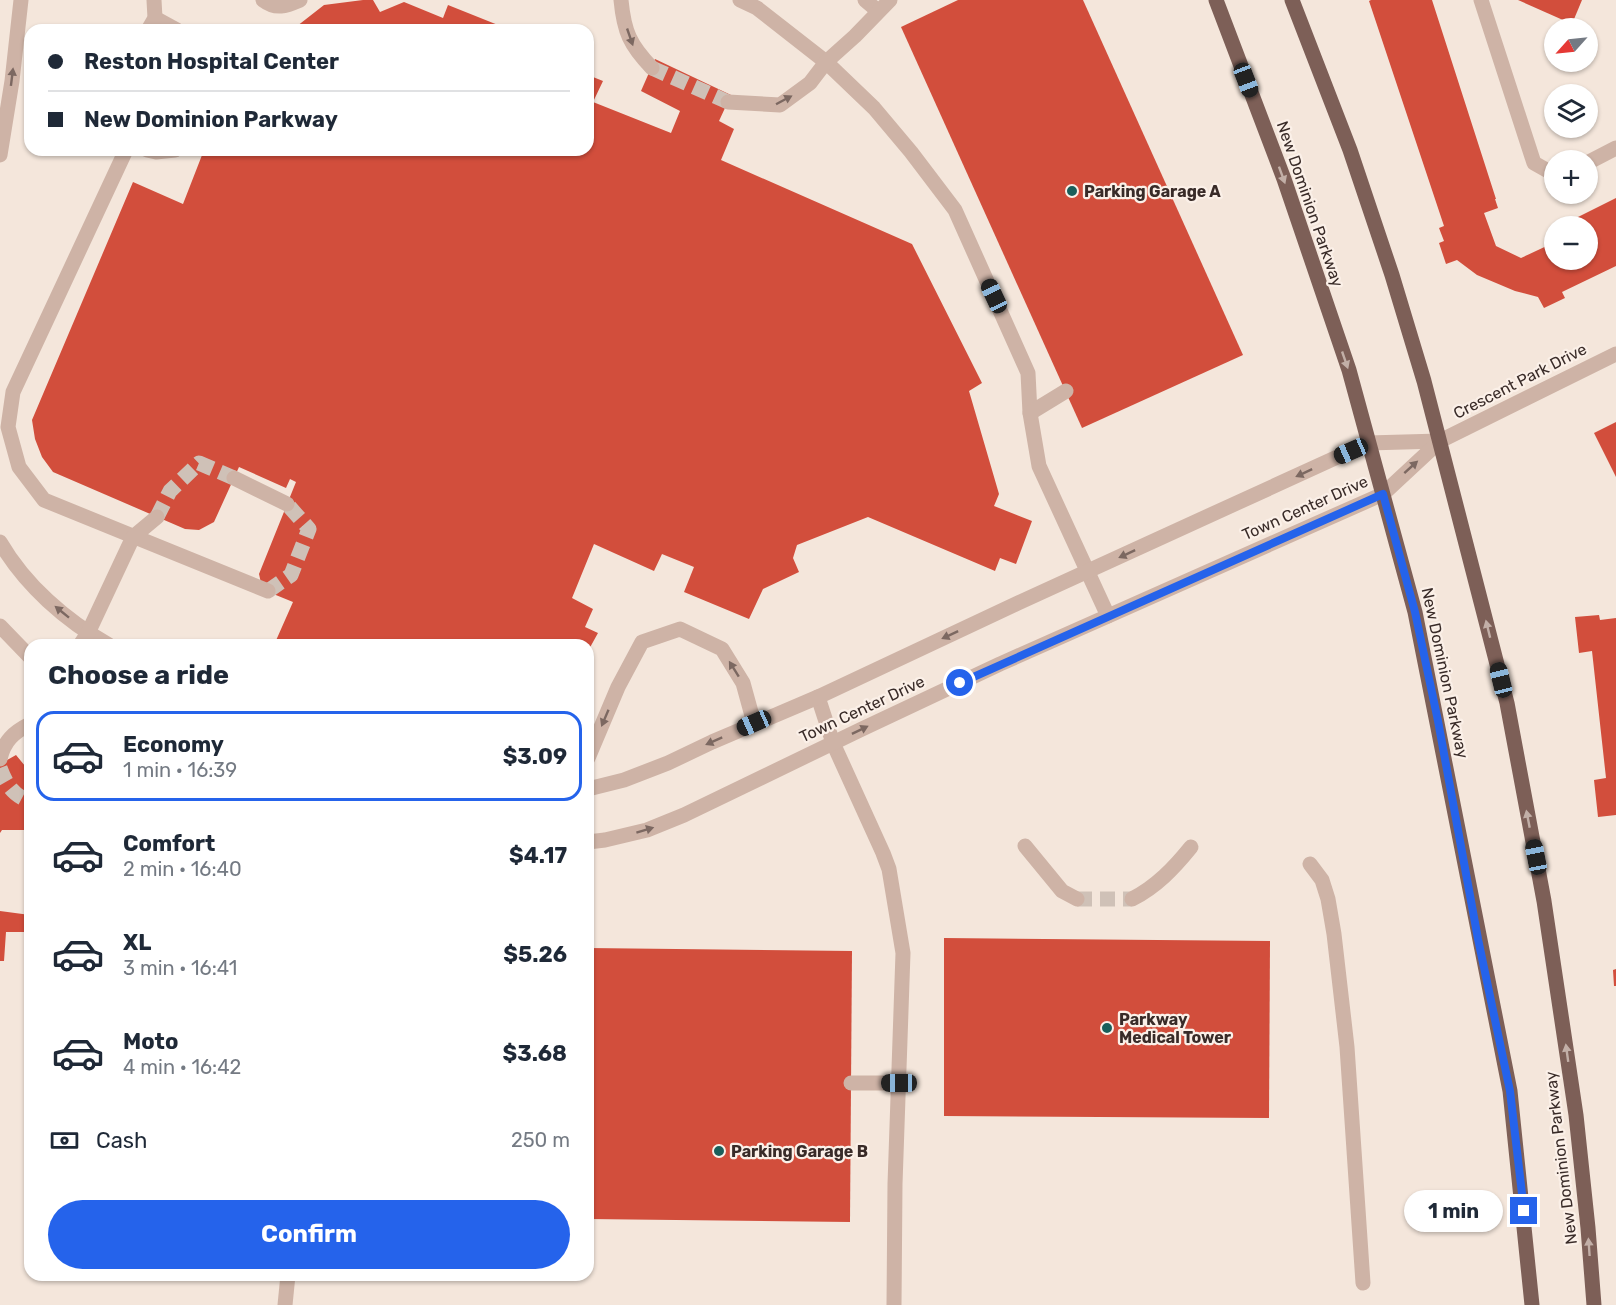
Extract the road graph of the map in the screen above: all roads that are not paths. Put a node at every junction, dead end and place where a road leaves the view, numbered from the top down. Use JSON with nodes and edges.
{"nodes":[{"id":1,"x":21,"y":0,"type":"edge"},
{"id":2,"x":154,"y":0,"type":"edge"},
{"id":3,"x":263,"y":0,"type":"edge"},
{"id":4,"x":300,"y":0,"type":"edge"},
{"id":5,"x":621,"y":0,"type":"edge"},
{"id":6,"x":740,"y":0,"type":"edge"},
{"id":7,"x":865,"y":0,"type":"edge"},
{"id":8,"x":1216,"y":0,"type":"edge"},
{"id":9,"x":1292,"y":0,"type":"edge"},
{"id":10,"x":1481,"y":0,"type":"edge"},
{"id":11,"x":884,"y":5,"type":"edge"},
{"id":12,"x":152,"y":24,"type":"edge"},
{"id":13,"x":826,"y":62,"type":"junction"},
{"id":14,"x":652,"y":68,"type":"tunnel mouth"},
{"id":15,"x":728,"y":102,"type":"tunnel mouth"},
{"id":16,"x":1616,"y":148,"type":"edge"},
{"id":17,"x":0,"y":155,"type":"edge"},
{"id":18,"x":123,"y":156,"type":"edge"},
{"id":19,"x":1598,"y":157,"type":"edge"},
{"id":20,"x":1544,"y":169,"type":"edge"},
{"id":21,"x":1616,"y":354,"type":"edge"},
{"id":22,"x":1066,"y":391,"type":"dead end"},
{"id":23,"x":1030,"y":413,"type":"junction"},
{"id":24,"x":1440,"y":441,"type":"junction"},
{"id":25,"x":1368,"y":443,"type":"junction"},
{"id":26,"x":234,"y":478,"type":"tunnel mouth"},
{"id":27,"x":1383,"y":494,"type":"junction"},
{"id":28,"x":287,"y":504,"type":"tunnel mouth"},
{"id":29,"x":157,"y":517,"type":"tunnel mouth"},
{"id":30,"x":133,"y":537,"type":"junction"},
{"id":31,"x":0,"y":543,"type":"edge"},
{"id":32,"x":1087,"y":572,"type":"junction"},
{"id":33,"x":268,"y":591,"type":"dead end"},
{"id":34,"x":1108,"y":615,"type":"junction"},
{"id":35,"x":0,"y":626,"type":"edge"},
{"id":36,"x":84,"y":639,"type":"edge"},
{"id":37,"x":87,"y":639,"type":"edge"},
{"id":38,"x":24,"y":651,"type":"edge"},
{"id":39,"x":818,"y":698,"type":"junction"},
{"id":40,"x":754,"y":723,"type":"junction"},
{"id":41,"x":24,"y":727,"type":"edge"},
{"id":42,"x":833,"y":743,"type":"junction"},
{"id":43,"x":594,"y":744,"type":"edge"},
{"id":44,"x":0,"y":759,"type":"edge"},
{"id":45,"x":594,"y":788,"type":"edge"},
{"id":46,"x":594,"y":841,"type":"edge"},
{"id":47,"x":1025,"y":846,"type":"dead end"},
{"id":48,"x":1191,"y":847,"type":"dead end"},
{"id":49,"x":1310,"y":864,"type":"dead end"},
{"id":50,"x":1077,"y":899,"type":"tunnel mouth"},
{"id":51,"x":1132,"y":899,"type":"tunnel mouth"},
{"id":52,"x":851,"y":1083,"type":"dead end"},
{"id":53,"x":899,"y":1083,"type":"junction"},
{"id":54,"x":287,"y":1281,"type":"edge"},
{"id":55,"x":1363,"y":1283,"type":"dead end"},
{"id":56,"x":285,"y":1305,"type":"edge"},
{"id":57,"x":894,"y":1305,"type":"edge"},
{"id":58,"x":1532,"y":1305,"type":"edge"},
{"id":59,"x":1593,"y":1305,"type":"edge"}],
"edges":[{"from":17,"to":1,"type":"street","one_way":true},
{"from":2,"to":12,"type":"street"},
{"from":3,"to":4,"type":"street"},
{"from":5,"to":14,"type":"street","one_way":true},
{"from":6,"to":13,"type":"street"},
{"from":7,"to":11,"type":"street"},
{"from":8,"to":25,"type":"main road","name":"New Dominion Parkway","one_way":true},
{"from":9,"to":24,"type":"main road","name":"New Dominion Parkway"},
{"from":10,"to":20,"type":"street"},
{"from":11,"to":13,"type":"street"},
{"from":15,"to":13,"type":"street","one_way":true},
{"from":13,"to":23,"type":"street"},
{"from":16,"to":19,"type":"street"},
{"from":18,"to":30,"type":"street"},
{"from":21,"to":24,"type":"street","name":"Crescent Park Drive"},
{"from":22,"to":23,"type":"street"},
{"from":23,"to":32,"type":"street"},
{"from":24,"to":25,"type":"street","name":"Town Center Drive"},
{"from":27,"to":24,"type":"street","name":"Town Center Drive","one_way":true},
{"from":59,"to":24,"type":"main road","name":"New Dominion Parkway","one_way":true},
{"from":25,"to":27,"type":"main road","name":"New Dominion Parkway"},
{"from":25,"to":32,"type":"street","name":"Town Center Drive","one_way":true},
{"from":26,"to":28,"type":"street"},
{"from":27,"to":34,"type":"street","name":"Town Center Drive"},
{"from":27,"to":58,"type":"main road","name":"New Dominion Parkway"},
{"from":29,"to":30,"type":"street"},
{"from":30,"to":33,"type":"street"},
{"from":30,"to":37,"type":"street"},
{"from":36,"to":31,"type":"street","one_way":true},
{"from":32,"to":34,"type":"street"},
{"from":32,"to":39,"type":"street","name":"Town Center Drive","one_way":true},
{"from":42,"to":34,"type":"street","name":"Town Center Drive","one_way":true},
{"from":35,"to":38,"type":"street"},
{"from":39,"to":40,"type":"street","name":"Town Center Drive"},
{"from":39,"to":42,"type":"street"},
{"from":40,"to":43,"type":"street","one_way":true},
{"from":40,"to":45,"type":"street","name":"Town Center Drive","one_way":true},
{"from":41,"to":44,"type":"street"},
{"from":46,"to":42,"type":"street","name":"Town Center Drive","one_way":true},
{"from":42,"to":53,"type":"street"},
{"from":47,"to":50,"type":"street"},
{"from":48,"to":51,"type":"street"},
{"from":49,"to":55,"type":"street"},
{"from":52,"to":53,"type":"street"},
{"from":53,"to":57,"type":"street"},
{"from":54,"to":56,"type":"street"}]}
